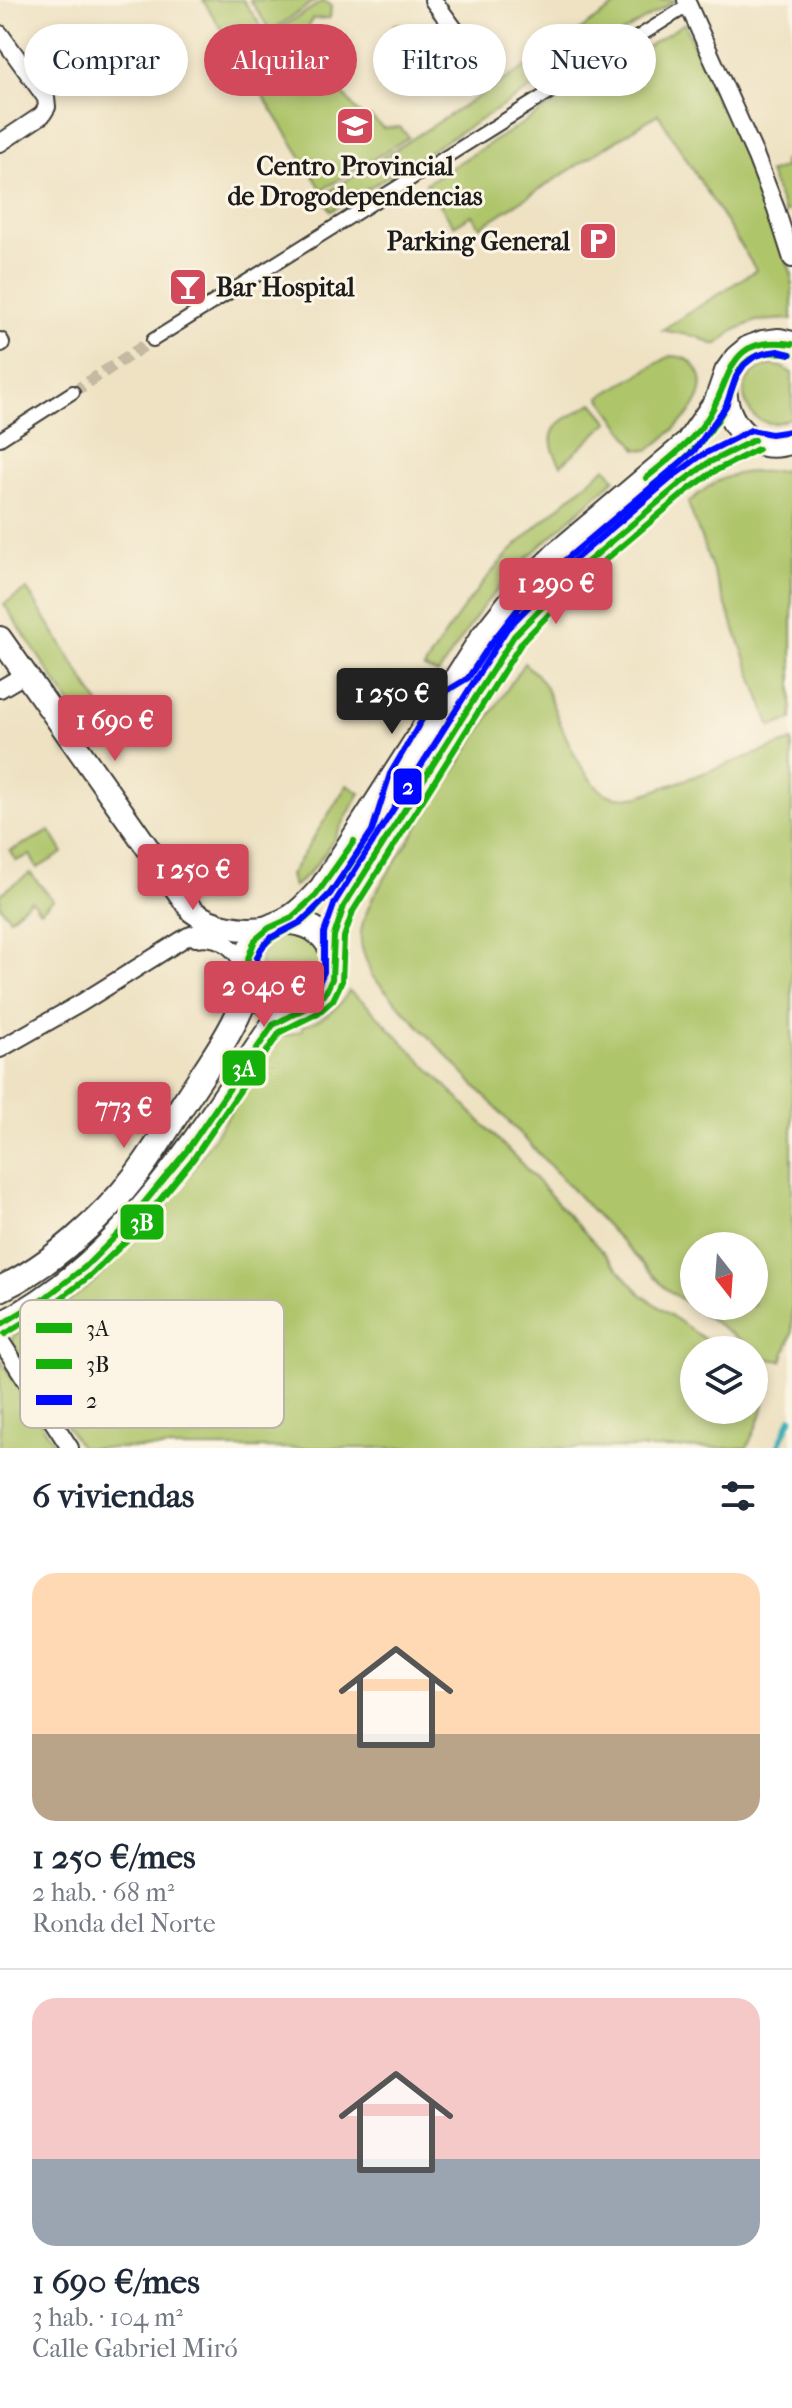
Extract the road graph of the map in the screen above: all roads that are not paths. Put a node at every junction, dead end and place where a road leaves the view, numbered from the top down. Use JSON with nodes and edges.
{"nodes":[{"id":1,"x":433,"y":0,"type":"edge"},
{"id":2,"x":688,"y":3,"type":"edge"},
{"id":3,"x":451,"y":24,"type":"edge"},
{"id":4,"x":0,"y":34,"type":"edge"},
{"id":5,"x":0,"y":143,"type":"edge"},
{"id":6,"x":792,"y":259,"type":"edge"},
{"id":7,"x":153,"y":340,"type":"tunnel mouth"},
{"id":8,"x":792,"y":344,"type":"edge"},
{"id":9,"x":73,"y":392,"type":"tunnel mouth"},
{"id":10,"x":719,"y":396,"type":"junction"},
{"id":11,"x":0,"y":439,"type":"edge"},
{"id":12,"x":754,"y":440,"type":"junction"},
{"id":13,"x":792,"y":441,"type":"edge"},
{"id":14,"x":0,"y":638,"type":"edge"},
{"id":15,"x":24,"y":675,"type":"junction"},
{"id":16,"x":0,"y":689,"type":"edge"},
{"id":17,"x":212,"y":921,"type":"junction"},
{"id":18,"x":276,"y":925,"type":"junction"},
{"id":19,"x":183,"y":940,"type":"junction"},
{"id":20,"x":333,"y":952,"type":"junction"},
{"id":21,"x":248,"y":976,"type":"junction"},
{"id":22,"x":305,"y":1008,"type":"junction"},
{"id":23,"x":0,"y":1049,"type":"edge"},
{"id":24,"x":0,"y":1289,"type":"edge"},
{"id":25,"x":42,"y":1300,"type":"edge"},
{"id":26,"x":20,"y":1313,"type":"edge"},
{"id":27,"x":0,"y":1325,"type":"edge"},
{"id":28,"x":0,"y":1340,"type":"edge"},
{"id":29,"x":20,"y":1371,"type":"edge"},
{"id":30,"x":57,"y":1428,"type":"edge"},
{"id":31,"x":70,"y":1448,"type":"edge"}],
"edges":[{"from":1,"to":3,"type":"street"},
{"from":2,"to":6,"type":"street"},
{"from":2,"to":7,"type":"street"},
{"from":4,"to":5,"type":"street"},
{"from":8,"to":10,"type":"main road"},
{"from":9,"to":11,"type":"street"},
{"from":10,"to":12,"type":"main road"},
{"from":10,"to":18,"type":"main road"},
{"from":12,"to":13,"type":"main road"},
{"from":12,"to":20,"type":"main road"},
{"from":14,"to":15,"type":"street"},
{"from":15,"to":16,"type":"street"},
{"from":15,"to":17,"type":"street"},
{"from":17,"to":18,"type":"street"},
{"from":17,"to":19,"type":"street"},
{"from":18,"to":20,"type":"main road"},
{"from":18,"to":21,"type":"main road"},
{"from":19,"to":21,"type":"street"},
{"from":19,"to":23,"type":"street"},
{"from":20,"to":22,"type":"main road"},
{"from":21,"to":22,"type":"main road"},
{"from":21,"to":24,"type":"main road"},
{"from":22,"to":25,"type":"main road"},
{"from":26,"to":27,"type":"main road"},
{"from":28,"to":29,"type":"street"},
{"from":30,"to":31,"type":"street"}]}
